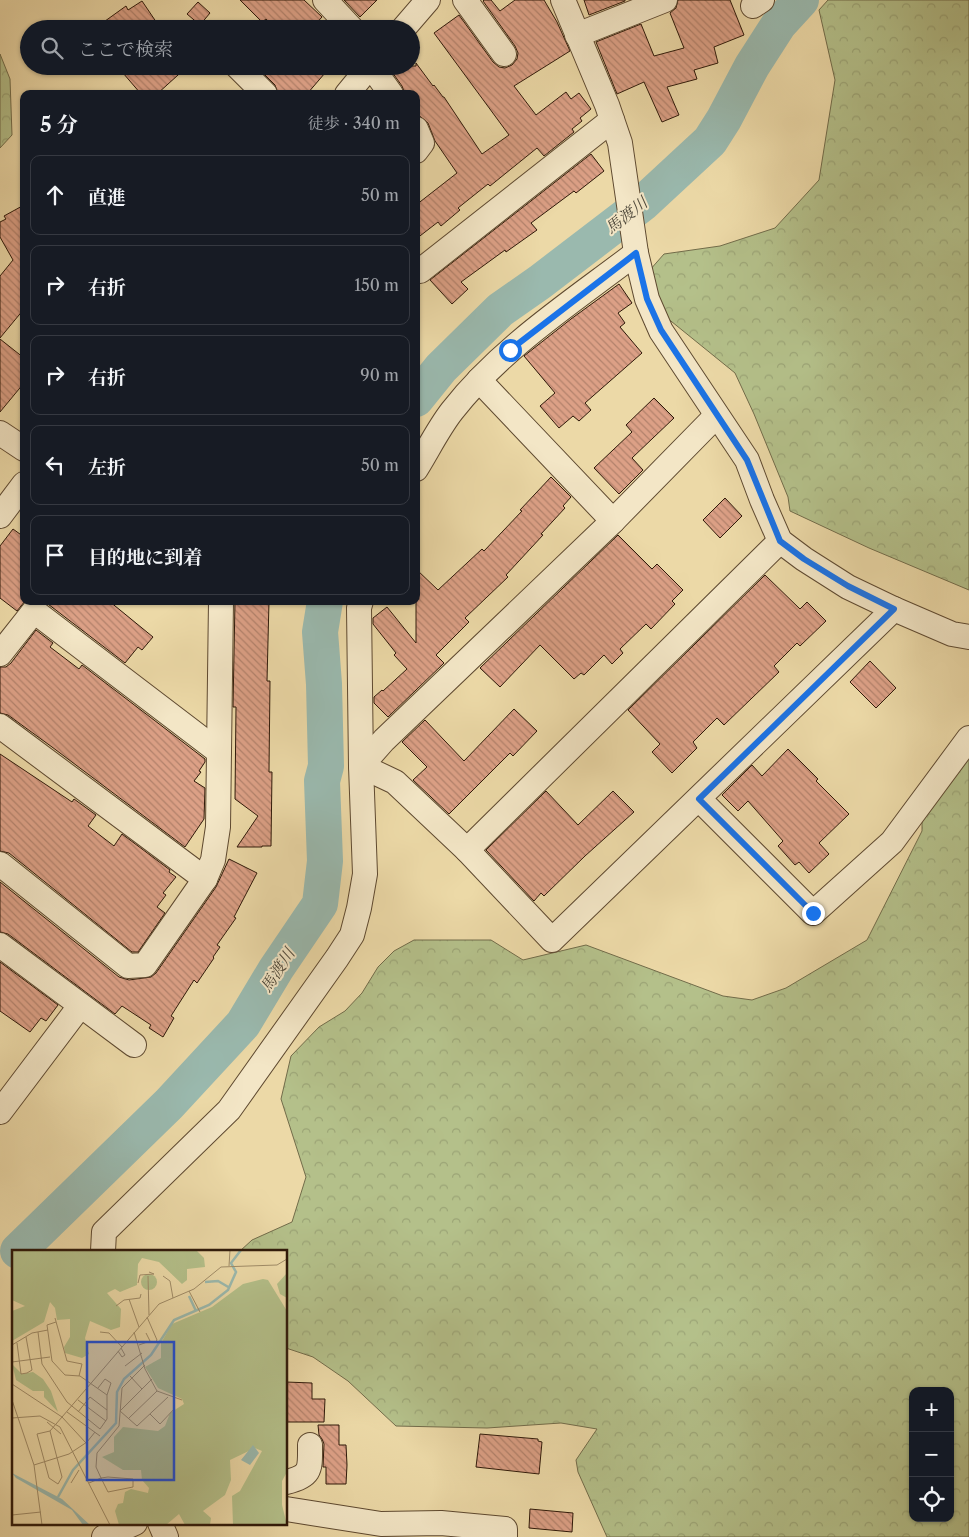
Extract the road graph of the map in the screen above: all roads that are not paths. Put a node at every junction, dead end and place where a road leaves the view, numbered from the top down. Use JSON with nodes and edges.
{"nodes":[{"id":1,"x":324,"y":0,"type":"edge"},
{"id":2,"x":428,"y":0,"type":"edge"},
{"id":3,"x":465,"y":0,"type":"edge"},
{"id":4,"x":563,"y":0,"type":"edge"},
{"id":5,"x":665,"y":0,"type":"edge"},
{"id":6,"x":343,"y":20,"type":"edge"},
{"id":7,"x":411,"y":20,"type":"edge"},
{"id":8,"x":577,"y":35,"type":"junction"},
{"id":9,"x":504,"y":54,"type":"dead end"},
{"id":10,"x":246,"y":75,"type":"edge"},
{"id":11,"x":363,"y":75,"type":"edge"},
{"id":12,"x":377,"y":75,"type":"edge"},
{"id":13,"x":261,"y":90,"type":"edge"},
{"id":14,"x":350,"y":90,"type":"edge"},
{"id":15,"x":388,"y":90,"type":"edge"},
{"id":16,"x":612,"y":120,"type":"junction"},
{"id":17,"x":636,"y":253,"type":"junction"},
{"id":18,"x":420,"y":271,"type":"dead end"},
{"id":19,"x":479,"y":380,"type":"junction"},
{"id":20,"x":716,"y":416,"type":"junction"},
{"id":21,"x":0,"y":433,"type":"edge"},
{"id":22,"x":20,"y":446,"type":"edge"},
{"id":23,"x":420,"y":462,"type":"edge"},
{"id":24,"x":20,"y":489,"type":"edge"},
{"id":25,"x":0,"y":516,"type":"edge"},
{"id":26,"x":613,"y":521,"type":"junction"},
{"id":27,"x":780,"y":541,"type":"junction"},
{"id":28,"x":221,"y":605,"type":"edge"},
{"id":29,"x":360,"y":605,"type":"edge"},
{"id":30,"x":894,"y":609,"type":"junction"},
{"id":31,"x":969,"y":636,"type":"edge"},
{"id":32,"x":0,"y":654,"type":"edge"},
{"id":33,"x":0,"y":726,"type":"edge"},
{"id":34,"x":969,"y":738,"type":"edge"},
{"id":35,"x":219,"y":752,"type":"junction"},
{"id":36,"x":361,"y":766,"type":"junction"},
{"id":37,"x":699,"y":799,"type":"junction"},
{"id":38,"x":468,"y":850,"type":"junction"},
{"id":39,"x":0,"y":864,"type":"edge"},
{"id":40,"x":205,"y":879,"type":"junction"},
{"id":41,"x":0,"y":946,"type":"edge"},
{"id":42,"x":80,"y":1006,"type":"junction"},
{"id":43,"x":134,"y":1045,"type":"dead end"},
{"id":44,"x":0,"y":1112,"type":"edge"},
{"id":45,"x":103,"y":1250,"type":"edge"},
{"id":46,"x":310,"y":1445,"type":"dead end"},
{"id":47,"x":288,"y":1482,"type":"edge"},
{"id":48,"x":288,"y":1510,"type":"edge"},
{"id":49,"x":133,"y":1524,"type":"edge"},
{"id":50,"x":160,"y":1524,"type":"edge"},
{"id":51,"x":104,"y":1537,"type":"edge"},
{"id":52,"x":166,"y":1537,"type":"edge"},
{"id":53,"x":505,"y":1537,"type":"edge"}],
"edges":[{"from":1,"to":6,"type":"street"},
{"from":2,"to":7,"type":"street"},
{"from":3,"to":9,"type":"street"},
{"from":4,"to":8,"type":"street"},
{"from":5,"to":8,"type":"street"},
{"from":8,"to":16,"type":"street"},
{"from":10,"to":13,"type":"street"},
{"from":11,"to":14,"type":"street"},
{"from":12,"to":15,"type":"street"},
{"from":16,"to":17,"type":"street"},
{"from":16,"to":18,"type":"street"},
{"from":17,"to":19,"type":"street"},
{"from":17,"to":20,"type":"street"},
{"from":19,"to":23,"type":"street"},
{"from":19,"to":26,"type":"street"},
{"from":20,"to":26,"type":"street"},
{"from":20,"to":27,"type":"street"},
{"from":21,"to":22,"type":"street"},
{"from":24,"to":25,"type":"street"},
{"from":26,"to":36,"type":"street"},
{"from":27,"to":30,"type":"street"},
{"from":27,"to":38,"type":"street"},
{"from":28,"to":35,"type":"street"},
{"from":29,"to":36,"type":"street"},
{"from":30,"to":31,"type":"street"},
{"from":30,"to":37,"type":"street"},
{"from":32,"to":35,"type":"street"},
{"from":33,"to":40,"type":"street"},
{"from":34,"to":37,"type":"street"},
{"from":35,"to":40,"type":"street"},
{"from":36,"to":38,"type":"street"},
{"from":36,"to":45,"type":"street"},
{"from":37,"to":38,"type":"street"},
{"from":39,"to":40,"type":"street"},
{"from":41,"to":42,"type":"street"},
{"from":42,"to":43,"type":"street"},
{"from":42,"to":44,"type":"street"},
{"from":46,"to":47,"type":"street"},
{"from":48,"to":53,"type":"street"},
{"from":49,"to":51,"type":"street"},
{"from":50,"to":52,"type":"street"}]}
